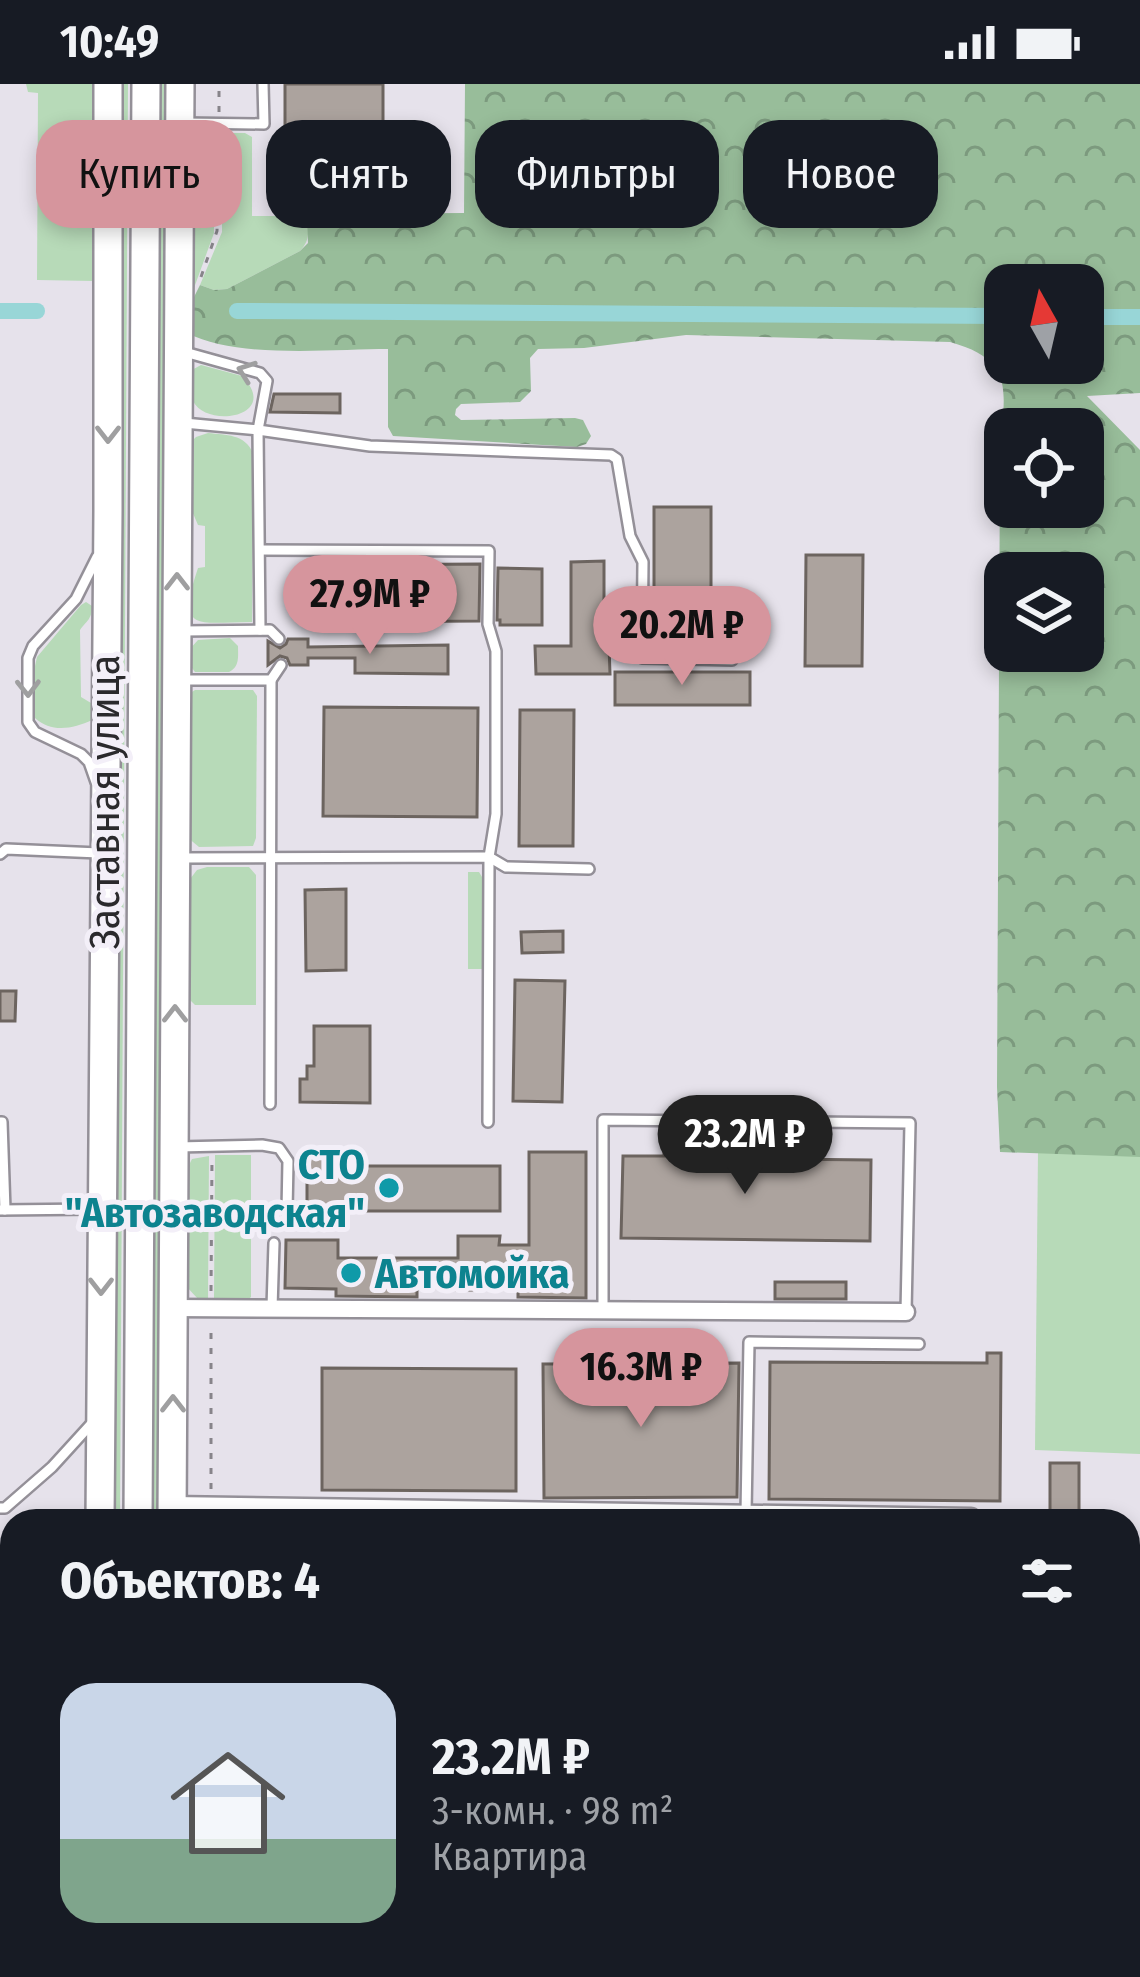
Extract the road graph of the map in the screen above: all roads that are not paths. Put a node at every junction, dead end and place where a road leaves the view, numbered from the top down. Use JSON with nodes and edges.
{"nodes":[{"id":1,"x":108,"y":84,"type":"edge"},
{"id":2,"x":146,"y":84,"type":"edge"},
{"id":3,"x":180,"y":84,"type":"edge"},
{"id":4,"x":263,"y":84,"type":"edge"},
{"id":5,"x":180,"y":120,"type":"edge"},
{"id":6,"x":242,"y":124,"type":"edge"},
{"id":7,"x":180,"y":228,"type":"edge"},
{"id":8,"x":145,"y":316,"type":"junction"},
{"id":9,"x":108,"y":317,"type":"junction"},
{"id":10,"x":179,"y":350,"type":"junction"},
{"id":11,"x":178,"y":422,"type":"junction"},
{"id":12,"x":258,"y":430,"type":"junction"},
{"id":13,"x":108,"y":511,"type":"junction"},
{"id":14,"x":260,"y":550,"type":"junction"},
{"id":15,"x":260,"y":630,"type":"junction"},
{"id":16,"x":177,"y":631,"type":"junction"},
{"id":17,"x":279,"y":639,"type":"dead end"},
{"id":18,"x":732,"y":660,"type":"dead end"},
{"id":19,"x":281,"y":665,"type":"dead end"},
{"id":20,"x":177,"y":680,"type":"junction"},
{"id":21,"x":271,"y":680,"type":"junction"},
{"id":22,"x":105,"y":816,"type":"junction"},
{"id":23,"x":105,"y":853,"type":"junction"},
{"id":24,"x":0,"y":854,"type":"edge"},
{"id":25,"x":489,"y":857,"type":"junction"},
{"id":26,"x":176,"y":858,"type":"junction"},
{"id":27,"x":270,"y":858,"type":"junction"},
{"id":28,"x":589,"y":869,"type":"dead end"},
{"id":29,"x":269,"y":1103,"type":"dead end"},
{"id":30,"x":0,"y":1122,"type":"edge"},
{"id":31,"x":488,"y":1123,"type":"dead end"},
{"id":32,"x":174,"y":1148,"type":"junction"},
{"id":33,"x":101,"y":1209,"type":"junction"},
{"id":34,"x":3,"y":1210,"type":"edge"},
{"id":35,"x":287,"y":1211,"type":"dead end"},
{"id":36,"x":274,"y":1243,"type":"dead end"},
{"id":37,"x":173,"y":1308,"type":"junction"},
{"id":38,"x":272,"y":1308,"type":"junction"},
{"id":39,"x":602,"y":1310,"type":"junction"},
{"id":40,"x":906,"y":1312,"type":"joint"},
{"id":41,"x":919,"y":1344,"type":"dead end"},
{"id":42,"x":101,"y":1414,"type":"junction"},
{"id":43,"x":0,"y":1508,"type":"edge"},
{"id":44,"x":100,"y":1509,"type":"edge"},
{"id":45,"x":138,"y":1509,"type":"edge"},
{"id":46,"x":172,"y":1509,"type":"edge"},
{"id":47,"x":192,"y":1509,"type":"edge"},
{"id":48,"x":478,"y":1509,"type":"edge"},
{"id":49,"x":746,"y":1509,"type":"edge"}],
"edges":[{"from":1,"to":9,"type":"main road","name":"Заставная улица"},
{"from":2,"to":8,"type":"main road","name":"Заставная улица"},
{"from":3,"to":5,"type":"main road","name":"Заставная улица"},
{"from":4,"to":6,"type":"lane"},
{"from":7,"to":10,"type":"main road","name":"Заставная улица"},
{"from":8,"to":9,"type":"main road"},
{"from":8,"to":45,"type":"main road","name":"Заставная улица"},
{"from":9,"to":13,"type":"main road","name":"Заставная улица","one_way":true},
{"from":10,"to":11,"type":"main road","name":"Заставная улица"},
{"from":12,"to":10,"type":"lane","one_way":true},
{"from":11,"to":12,"type":"lane"},
{"from":16,"to":11,"type":"main road","name":"Заставная улица","one_way":true},
{"from":12,"to":14,"type":"lane"},
{"from":12,"to":18,"type":"lane"},
{"from":13,"to":22,"type":"main road","name":"Заставная улица"},
{"from":13,"to":22,"type":"lane","one_way":true},
{"from":14,"to":15,"type":"lane"},
{"from":14,"to":25,"type":"lane"},
{"from":15,"to":16,"type":"lane"},
{"from":15,"to":17,"type":"lane"},
{"from":16,"to":20,"type":"main road","name":"Заставная улица"},
{"from":19,"to":21,"type":"lane"},
{"from":20,"to":21,"type":"lane"},
{"from":20,"to":26,"type":"main road","name":"Заставная улица"},
{"from":21,"to":27,"type":"lane"},
{"from":22,"to":23,"type":"main road","name":"Заставная улица"},
{"from":23,"to":24,"type":"lane"},
{"from":23,"to":33,"type":"main road","name":"Заставная улица"},
{"from":25,"to":27,"type":"lane"},
{"from":25,"to":28,"type":"lane"},
{"from":25,"to":31,"type":"lane"},
{"from":26,"to":27,"type":"lane"},
{"from":32,"to":26,"type":"main road","name":"Заставная улица","one_way":true},
{"from":27,"to":29,"type":"lane"},
{"from":30,"to":34,"type":"lane"},
{"from":32,"to":35,"type":"lane"},
{"from":32,"to":37,"type":"main road","name":"Заставная улица"},
{"from":33,"to":34,"type":"lane"},
{"from":33,"to":42,"type":"main road","name":"Заставная улица","one_way":true},
{"from":36,"to":38,"type":"lane"},
{"from":37,"to":38,"type":"street"},
{"from":46,"to":37,"type":"main road","name":"Заставная улица","one_way":true},
{"from":38,"to":39,"type":"street"},
{"from":39,"to":40,"type":"street"},
{"from":39,"to":40,"type":"lane"},
{"from":41,"to":49,"type":"lane"},
{"from":42,"to":43,"type":"lane"},
{"from":42,"to":44,"type":"main road","name":"Заставная улица"},
{"from":47,"to":48,"type":"street"}]}
